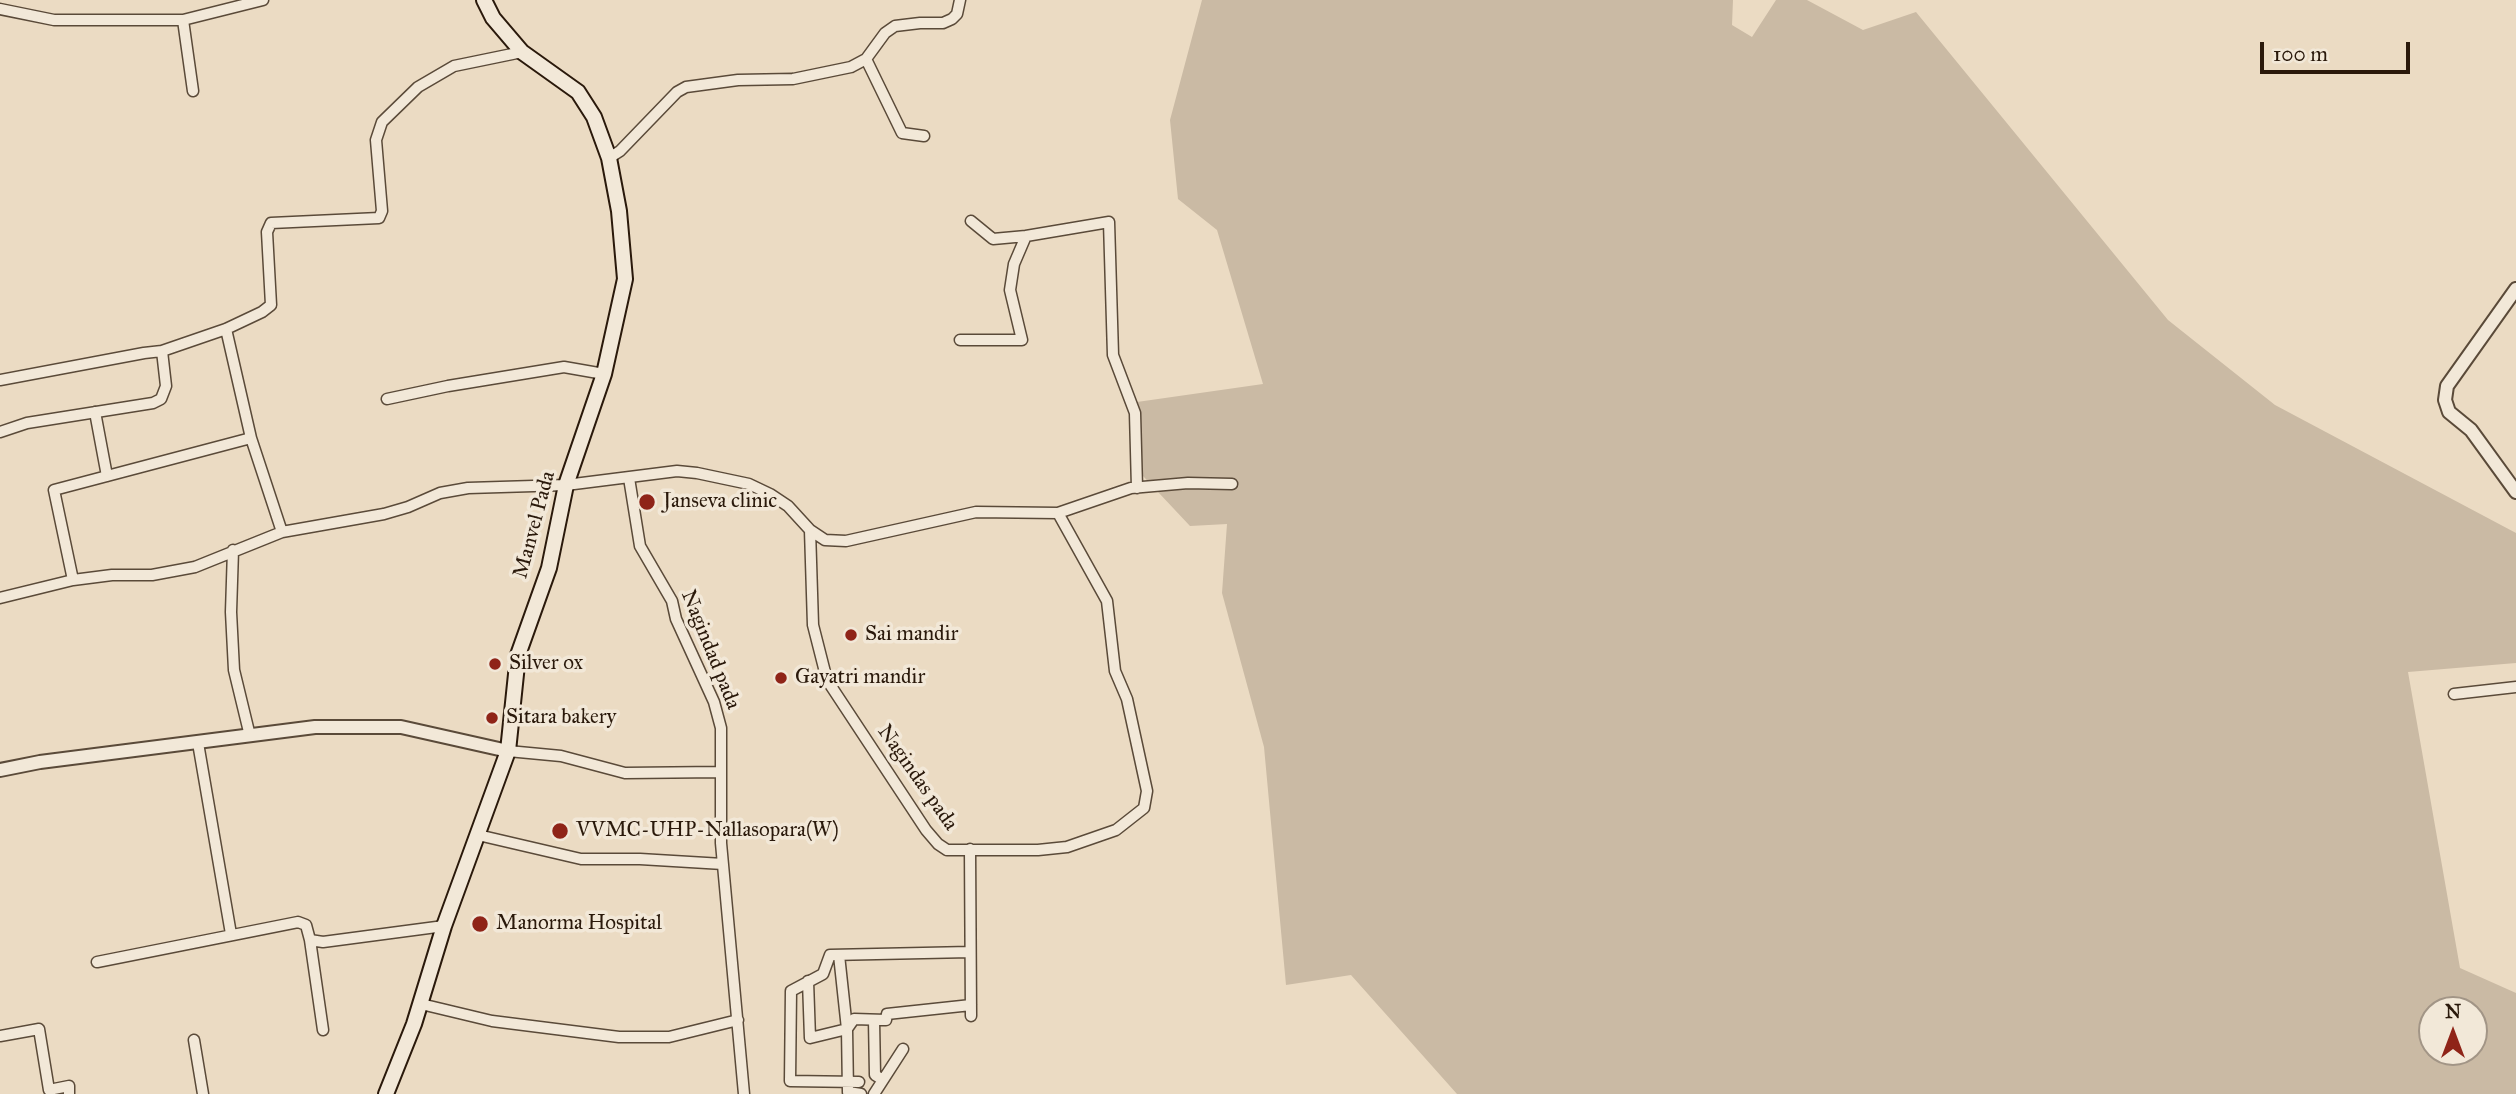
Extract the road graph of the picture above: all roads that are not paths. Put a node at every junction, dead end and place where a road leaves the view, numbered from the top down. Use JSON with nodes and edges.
{"nodes":[{"id":1,"x":263,"y":0,"type":"edge"},
{"id":2,"x":484,"y":0,"type":"edge"},
{"id":3,"x":960,"y":0,"type":"edge"},
{"id":4,"x":0,"y":9,"type":"edge"},
{"id":5,"x":183,"y":20,"type":"junction"},
{"id":6,"x":522,"y":52,"type":"junction"},
{"id":7,"x":866,"y":59,"type":"junction"},
{"id":8,"x":193,"y":91,"type":"dead end"},
{"id":9,"x":924,"y":136,"type":"dead end"},
{"id":10,"x":609,"y":158,"type":"junction"},
{"id":11,"x":971,"y":221,"type":"dead end"},
{"id":12,"x":1026,"y":236,"type":"junction"},
{"id":13,"x":2516,"y":289,"type":"edge"},
{"id":14,"x":226,"y":329,"type":"junction"},
{"id":15,"x":960,"y":340,"type":"dead end"},
{"id":16,"x":162,"y":351,"type":"junction"},
{"id":17,"x":604,"y":374,"type":"junction"},
{"id":18,"x":0,"y":380,"type":"edge"},
{"id":19,"x":387,"y":399,"type":"dead end"},
{"id":20,"x":95,"y":412,"type":"junction"},
{"id":21,"x":0,"y":432,"type":"edge"},
{"id":22,"x":251,"y":438,"type":"junction"},
{"id":23,"x":107,"y":475,"type":"junction"},
{"id":24,"x":629,"y":478,"type":"junction"},
{"id":25,"x":1233,"y":484,"type":"dead end"},
{"id":26,"x":566,"y":485,"type":"junction"},
{"id":27,"x":1138,"y":488,"type":"junction"},
{"id":28,"x":2516,"y":492,"type":"edge"},
{"id":29,"x":1058,"y":513,"type":"junction"},
{"id":30,"x":810,"y":530,"type":"junction"},
{"id":31,"x":282,"y":532,"type":"junction"},
{"id":32,"x":233,"y":551,"type":"junction"},
{"id":33,"x":73,"y":580,"type":"junction"},
{"id":34,"x":0,"y":598,"type":"edge"},
{"id":35,"x":2516,"y":687,"type":"edge"},
{"id":36,"x":2454,"y":694,"type":"dead end"},
{"id":37,"x":250,"y":736,"type":"junction"},
{"id":38,"x":198,"y":743,"type":"junction"},
{"id":39,"x":508,"y":751,"type":"junction"},
{"id":40,"x":0,"y":770,"type":"edge"},
{"id":41,"x":720,"y":772,"type":"junction"},
{"id":42,"x":478,"y":835,"type":"junction"},
{"id":43,"x":970,"y":849,"type":"junction"},
{"id":44,"x":723,"y":864,"type":"junction"},
{"id":45,"x":444,"y":926,"type":"junction"},
{"id":46,"x":231,"y":934,"type":"junction"},
{"id":47,"x":310,"y":940,"type":"junction"},
{"id":48,"x":970,"y":952,"type":"junction"},
{"id":49,"x":839,"y":955,"type":"junction"},
{"id":50,"x":97,"y":962,"type":"dead end"},
{"id":51,"x":808,"y":981,"type":"junction"},
{"id":52,"x":421,"y":1004,"type":"junction"},
{"id":53,"x":971,"y":1005,"type":"junction"},
{"id":54,"x":971,"y":1016,"type":"dead end"},
{"id":55,"x":738,"y":1020,"type":"junction"},
{"id":56,"x":874,"y":1020,"type":"junction"},
{"id":57,"x":323,"y":1030,"type":"dead end"},
{"id":58,"x":847,"y":1030,"type":"junction"},
{"id":59,"x":0,"y":1036,"type":"edge"},
{"id":60,"x":194,"y":1040,"type":"dead end"},
{"id":61,"x":903,"y":1049,"type":"dead end"},
{"id":62,"x":883,"y":1080,"type":"junction"},
{"id":63,"x":853,"y":1081,"type":"junction"},
{"id":64,"x":69,"y":1094,"type":"edge"},
{"id":65,"x":203,"y":1094,"type":"edge"},
{"id":66,"x":386,"y":1094,"type":"edge"},
{"id":67,"x":744,"y":1094,"type":"edge"},
{"id":68,"x":861,"y":1094,"type":"edge"},
{"id":69,"x":874,"y":1094,"type":"edge"}],
"edges":[{"from":1,"to":5,"type":"street"},
{"from":2,"to":6,"type":"main road","name":"Manvel Pada"},
{"from":3,"to":7,"type":"street"},
{"from":4,"to":5,"type":"street"},
{"from":5,"to":8,"type":"street"},
{"from":6,"to":10,"type":"main road","name":"Manvel Pada"},
{"from":6,"to":14,"type":"street"},
{"from":7,"to":9,"type":"street"},
{"from":7,"to":10,"type":"street"},
{"from":10,"to":17,"type":"main road","name":"Manvel Pada"},
{"from":11,"to":12,"type":"street"},
{"from":12,"to":15,"type":"street"},
{"from":12,"to":27,"type":"street"},
{"from":13,"to":28,"type":"street"},
{"from":14,"to":16,"type":"street"},
{"from":14,"to":22,"type":"street"},
{"from":16,"to":18,"type":"street"},
{"from":16,"to":20,"type":"street"},
{"from":17,"to":19,"type":"street"},
{"from":17,"to":26,"type":"main road","name":"Manvel Pada"},
{"from":20,"to":21,"type":"street"},
{"from":20,"to":23,"type":"street"},
{"from":22,"to":23,"type":"street"},
{"from":22,"to":31,"type":"street"},
{"from":23,"to":33,"type":"street"},
{"from":24,"to":26,"type":"street"},
{"from":24,"to":30,"type":"street"},
{"from":24,"to":41,"type":"street","name":"Nagindad pada"},
{"from":25,"to":27,"type":"street"},
{"from":26,"to":31,"type":"street"},
{"from":26,"to":39,"type":"main road","name":"Manvel Pada"},
{"from":27,"to":29,"type":"street"},
{"from":29,"to":30,"type":"street"},
{"from":29,"to":43,"type":"street","name":"Nagindas pada"},
{"from":30,"to":43,"type":"street","name":"Nagindas pada"},
{"from":31,"to":32,"type":"street"},
{"from":32,"to":33,"type":"street"},
{"from":32,"to":37,"type":"street"},
{"from":33,"to":34,"type":"street"},
{"from":35,"to":36,"type":"street"},
{"from":37,"to":38,"type":"street"},
{"from":37,"to":39,"type":"street"},
{"from":38,"to":40,"type":"street"},
{"from":38,"to":46,"type":"street"},
{"from":39,"to":41,"type":"street"},
{"from":39,"to":42,"type":"main road","name":"Manvel Pada"},
{"from":41,"to":44,"type":"street","name":"Nagindad pada"},
{"from":42,"to":44,"type":"street"},
{"from":42,"to":45,"type":"main road","name":"Manvel Pada"},
{"from":43,"to":48,"type":"street"},
{"from":44,"to":55,"type":"street","name":"Nagindad pada"},
{"from":45,"to":47,"type":"street"},
{"from":45,"to":52,"type":"main road","name":"Manvel Pada"},
{"from":46,"to":47,"type":"street"},
{"from":46,"to":50,"type":"street"},
{"from":47,"to":57,"type":"street"},
{"from":48,"to":49,"type":"street"},
{"from":48,"to":53,"type":"street"},
{"from":49,"to":51,"type":"street"},
{"from":49,"to":58,"type":"street"},
{"from":51,"to":58,"type":"street"},
{"from":51,"to":63,"type":"street"},
{"from":52,"to":55,"type":"street"},
{"from":52,"to":66,"type":"main road","name":"Manvel Pada"},
{"from":53,"to":54,"type":"street"},
{"from":53,"to":56,"type":"street"},
{"from":55,"to":67,"type":"street","name":"Nagindad pada"},
{"from":56,"to":58,"type":"street"},
{"from":56,"to":62,"type":"street"},
{"from":58,"to":63,"type":"street"},
{"from":59,"to":64,"type":"street"},
{"from":60,"to":65,"type":"street"},
{"from":61,"to":62,"type":"street"},
{"from":62,"to":69,"type":"street"},
{"from":63,"to":68,"type":"street"}]}
